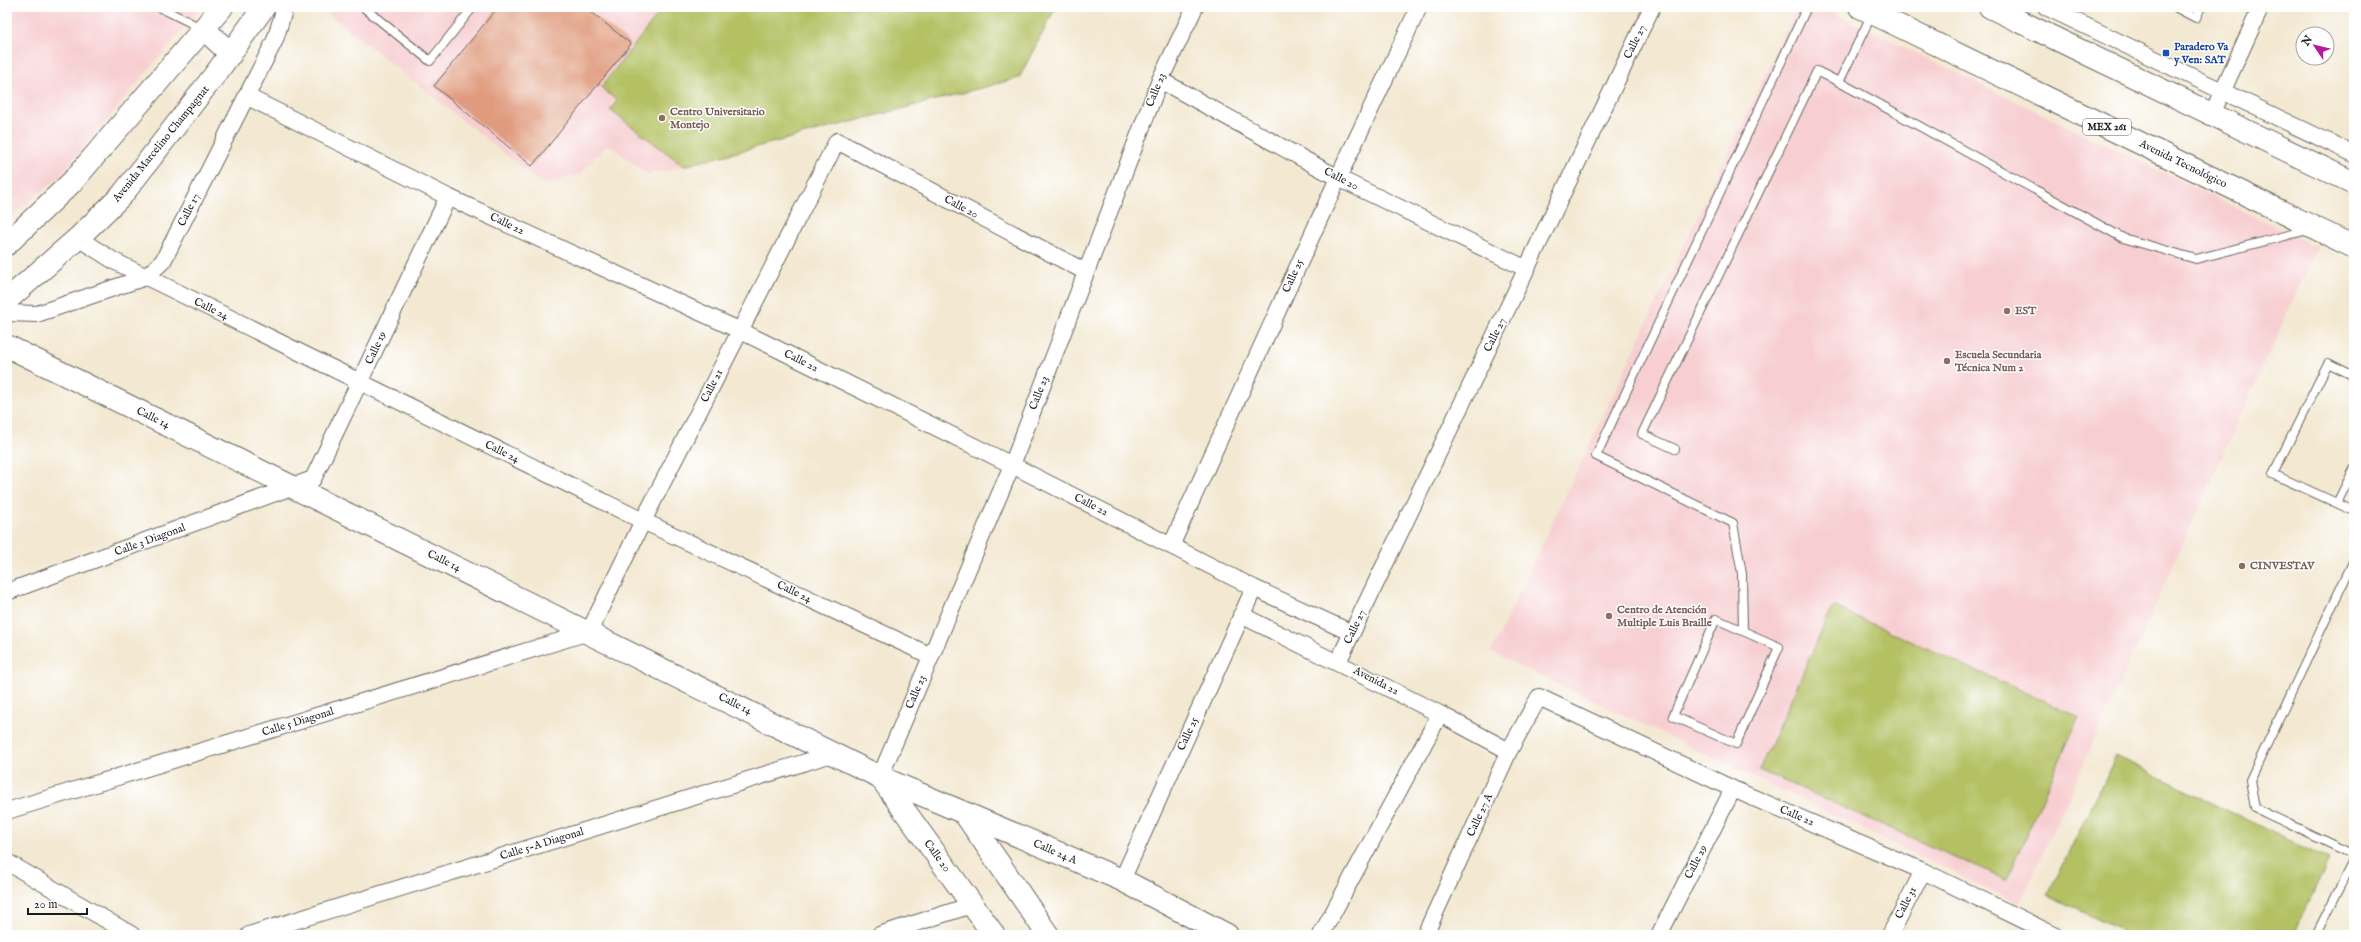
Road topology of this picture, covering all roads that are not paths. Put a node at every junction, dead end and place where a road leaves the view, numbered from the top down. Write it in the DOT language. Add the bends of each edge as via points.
graph roads {
  1 [pos="158,7"];
  2 [pos="222,7"];
  3 [pos="264,7"];
  4 [pos="284,7"];
  5 [pos="363,7"];
  6 [pos="473,7"];
  7 [pos="1194,7"];
  8 [pos="1419,7"];
  9 [pos="1652,7"];
  10 [pos="1807,7"];
  11 [pos="1990,7"];
  12 [pos="2046,7"];
  13 [pos="2175,7"];
  14 [pos="2201,7"];
  15 [pos="2261,7"];
  16 [pos="1866,10"];
  17 [pos="204,29"];
  18 [pos="231,54"];
  19 [pos="1160,80"];
  20 [pos="1840,82"];
  21 [pos="2223,92"];
  22 [pos="246,96"];
  23 [pos="2212,114"];
  24 [pos="837,141"];
  25 [pos="2354,154"];
  26 [pos="1338,178"];
  27 [pos="2354,183"];
  28 [pos="448,197"];
  29 [pos="2315,228"];
  30 [pos="78,238"];
  31 [pos="7,244"];
  32 [pos="2354,248"];
  33 [pos="1527,269"];
  34 [pos="1086,272"];
  35 [pos="146,277"];
  36 [pos="7,300"];
  37 [pos="7,313"];
  38 [pos="741,331"];
  39 [pos="7,346"];
  40 [pos="2354,376"];
  41 [pos="359,382"];
  42 [pos="1675,449"];
  43 [pos="1012,465"];
  44 [pos="2354,469"];
  45 [pos="292,487"];
  46 [pos="2337,504"];
  47 [pos="2354,511"];
  48 [pos="643,521"];
  49 [pos="1171,546"];
  50 [pos="2354,560"];
  51 [pos="1254,588"];
  52 [pos="7,592"];
  53 [pos="1241,615"];
  54 [pos="1743,631"];
  55 [pos="589,632"];
  56 [pos="1352,633"];
  57 [pos="931,656"];
  58 [pos="1338,662"];
  59 [pos="1539,697"];
  60 [pos="1440,714"];
  61 [pos="1509,751"];
  62 [pos="835,753"];
  63 [pos="880,777"];
  64 [pos="1733,789"];
  65 [pos="7,811"];
  66 [pos="965,814"];
  67 [pos="2354,855"];
  68 [pos="2354,859"];
  69 [pos="7,862"];
  70 [pos="1923,871"];
  71 [pos="1122,880"];
  72 [pos="972,905"];
  73 [pos="132,935"];
  74 [pos="249,935"];
  75 [pos="879,935"];
  76 [pos="994,935"];
  77 [pos="1048,935"];
  78 [pos="1227,935"];
  79 [pos="1321,935"];
  80 [pos="1424,935"];
  81 [pos="1658,935"];
  82 [pos="1890,935"];
  83 [pos="2054,935"];
  84 [pos="2316,935"];
  1 -- 17 [label="lane"];
  2 -- 17 [label="street"];
  3 -- 18 [label="street, Avenida Marcelino Champagnat"];
  4 -- 22 [label="street, Calle 17" via="275,40"];
  5 -- 6 [label="lane" via="430,61"];
  7 -- 19 [label="street, Calle 23"];
  8 -- 26 [label="street, Calle 25"];
  9 -- 33 [label="street, Calle 27"];
  10 -- 54 [label="lane" via="1596,456 1733,523 1742,574"];
  11 -- 23 [label="street"];
  12 -- 21 [label="street"];
  13 -- 14 [label="lane" via="2196,18"];
  15 -- 21 [label="street"];
  16 -- 20 [label="lane"];
  16 -- 29 [label="street, Avenida Tecnológico / MEX 261"];
  17 -- 18 [label="street"];
  17 -- 31 [label="street" via="73,181"];
  18 -- 30 [label="street, Avenida Marcelino Champagnat" via="122,195"];
  19 -- 26 [label="street, Calle 20"];
  19 -- 34 [label="street, Calle 23"];
  20 -- 29 [label="lane" via="2123,238 2158,249 2196,259"];
  20 -- 42 [label="lane" via="1817,71 1642,434"];
  21 -- 23 [label="street"];
  21 -- 25 [label="street"];
  22 -- 28 [label="street, Calle 22"];
  22 -- 35 [label="street, Calle 17" via="163,262"];
  23 -- 27 [label="street"];
  24 -- 34 [label="street, Calle 20"];
  24 -- 38 [label="street, Calle 21"];
  26 -- 33 [label="street, Calle 20"];
  26 -- 49 [label="street, Calle 25"];
  28 -- 38 [label="street, Calle 22"];
  28 -- 41 [label="street, Calle 19"];
  29 -- 32 [label="street, Avenida Tecnológico / MEX 261"];
  30 -- 35 [label="street, Calle 24" via="114,261"];
  30 -- 36 [label="street, Avenida Marcelino Champagnat"];
  33 -- 56 [label="street, Calle 27"];
  34 -- 43 [label="street, Calle 23"];
  35 -- 37 [label="street, Calle 17" via="37,314"];
  35 -- 41 [label="street, Calle 24"];
  38 -- 43 [label="street, Calle 22"];
  38 -- 48 [label="street, Calle 21"];
  39 -- 45 [label="street, Calle 14"];
  40 -- 46 [label="lane" via="2328,363 2273,474"];
  41 -- 45 [label="street, Calle 19" via="313,479"];
  41 -- 48 [label="street, Calle 24"];
  43 -- 49 [label="street, Calle 22"];
  43 -- 57 [label="street, Calle 23"];
  44 -- 46 [label="lane"];
  45 -- 52 [label="street, Calle 3 Diagonal"];
  45 -- 55 [label="street, Calle 14"];
  46 -- 47 [label="lane"];
  48 -- 55 [label="street, Calle 21"];
  48 -- 57 [label="street, Calle 24"];
  49 -- 51 [label="street, Calle 22"];
  50 -- 67 [label="lane" via="2250,780 2255,808"];
  51 -- 53 [label="street, Calle 25"];
  51 -- 56 [label="street, Calle 22"];
  53 -- 58 [label="street, Avenida 22"];
  53 -- 71 [label="street, Calle 25"];
  54 -- 54 [label="lane" via="1779,647 1736,744 1673,716 1716,619"];
  55 -- 62 [label="street, Calle 14"];
  55 -- 65 [label="street, Calle 5 Diagonal"];
  56 -- 58 [label="street, Calle 27"];
  57 -- 63 [label="street, Calle 23"];
  58 -- 60 [label="street, Avenida 22"];
  59 -- 61 [label="street, Calle 27 A"];
  59 -- 64 [label="street, Calle 22"];
  60 -- 61 [label="street, Avenida 22"];
  60 -- 79 [label="street"];
  61 -- 80 [label="street, Calle 27 A"];
  62 -- 63 [label="street, Calle 14"];
  62 -- 74 [label="street, Calle 5-A Diagonal"];
  63 -- 66 [label="street, Calle 24 A"];
  63 -- 72 [label="street, Calle 20"];
  64 -- 70 [label="street, Calle 22"];
  64 -- 81 [label="street, Calle 29"];
  66 -- 71 [label="street, Calle 24 A"];
  66 -- 77 [label="street"];
  68 -- 84 [label="lane"];
  69 -- 73 [label="street"];
  70 -- 82 [label="street, Calle 31"];
  70 -- 83 [label="street, Calle 22"];
  71 -- 78 [label="street, Calle 24 A"];
  72 -- 75 [label="street"];
  72 -- 76 [label="street, Calle 20"];
}
